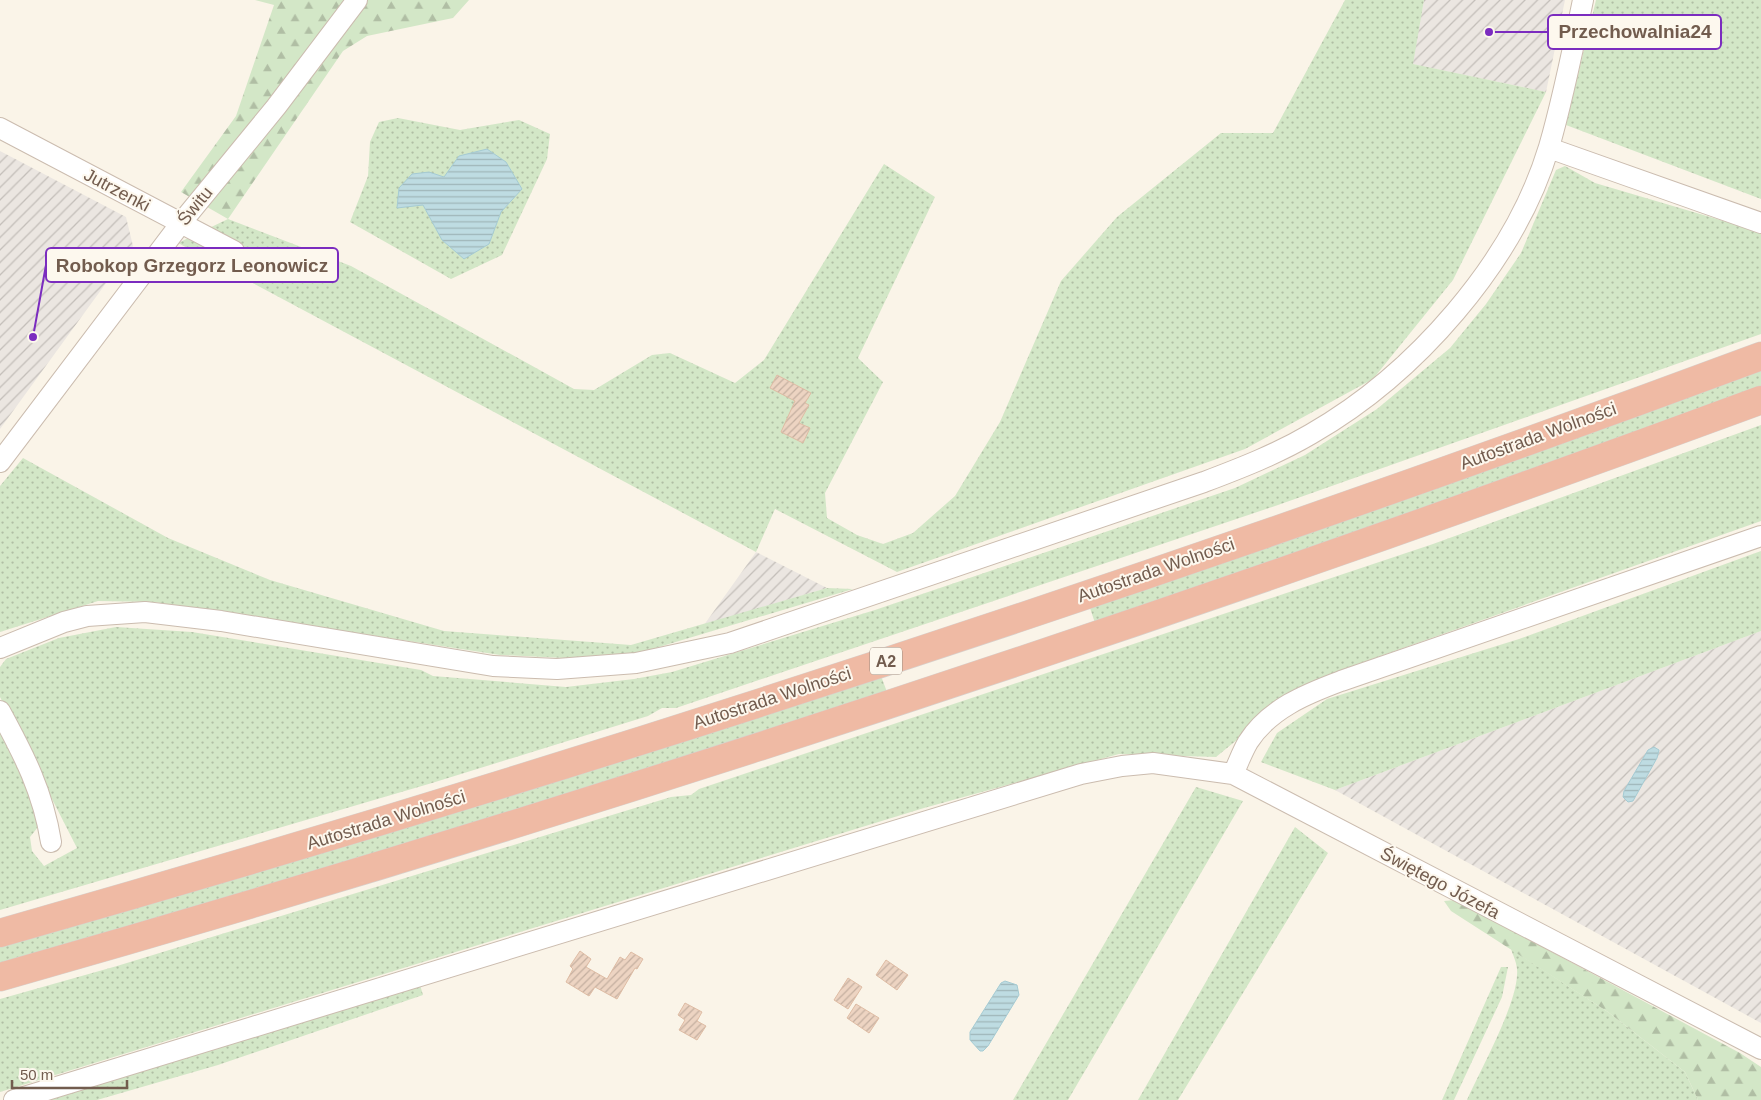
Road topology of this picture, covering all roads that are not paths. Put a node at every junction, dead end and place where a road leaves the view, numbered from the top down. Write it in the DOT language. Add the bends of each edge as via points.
graph roads {
  1 [pos="358,0"];
  2 [pos="1583,0"];
  3 [pos="0,128"];
  4 [pos="1548,148"];
  5 [pos="181,223"];
  6 [pos="1761,223"];
  7 [pos="234,252"];
  8 [pos="1761,356"];
  9 [pos="1761,400"];
  10 [pos="0,462"];
  11 [pos="1761,536"];
  12 [pos="0,648"];
  13 [pos="0,711"];
  14 [pos="1233,774"];
  15 [pos="51,842"];
  16 [pos="0,933"];
  17 [pos="0,978"];
  18 [pos="1761,1049"];
  19 [pos="14,1100"];
  1 -- 5 [label="street, Świtu"];
  2 -- 4 [label="street"];
  3 -- 5 [label="street, Jutrzenki"];
  4 -- 6 [label="street"];
  4 -- 12 [label="street" via="1506,241 1451,317 1392,377 1312,434 1260,460 1204,482 730,643 636,663 534,669 457,661 221,621 145,612 87,616"];
  5 -- 7 [label="street, Jutrzenki"];
  5 -- 10 [label="street, Świtu"];
  8 -- 16 [label="highway, Autostrada Wolności / A2" via="1308,518 685,727 337,835"];
  9 -- 17 [label="highway, A2" via="1357,547 867,713 474,839"];
  11 -- 14 [label="street" via="1296,699 1267,720 1248,742"];
  13 -- 15 [label="street" via="40,792"];
  14 -- 18 [label="street, Świętego Józefa"];
  14 -- 19 [label="street, Świętego Józefa" via="1153,763 1080,774"];
}
